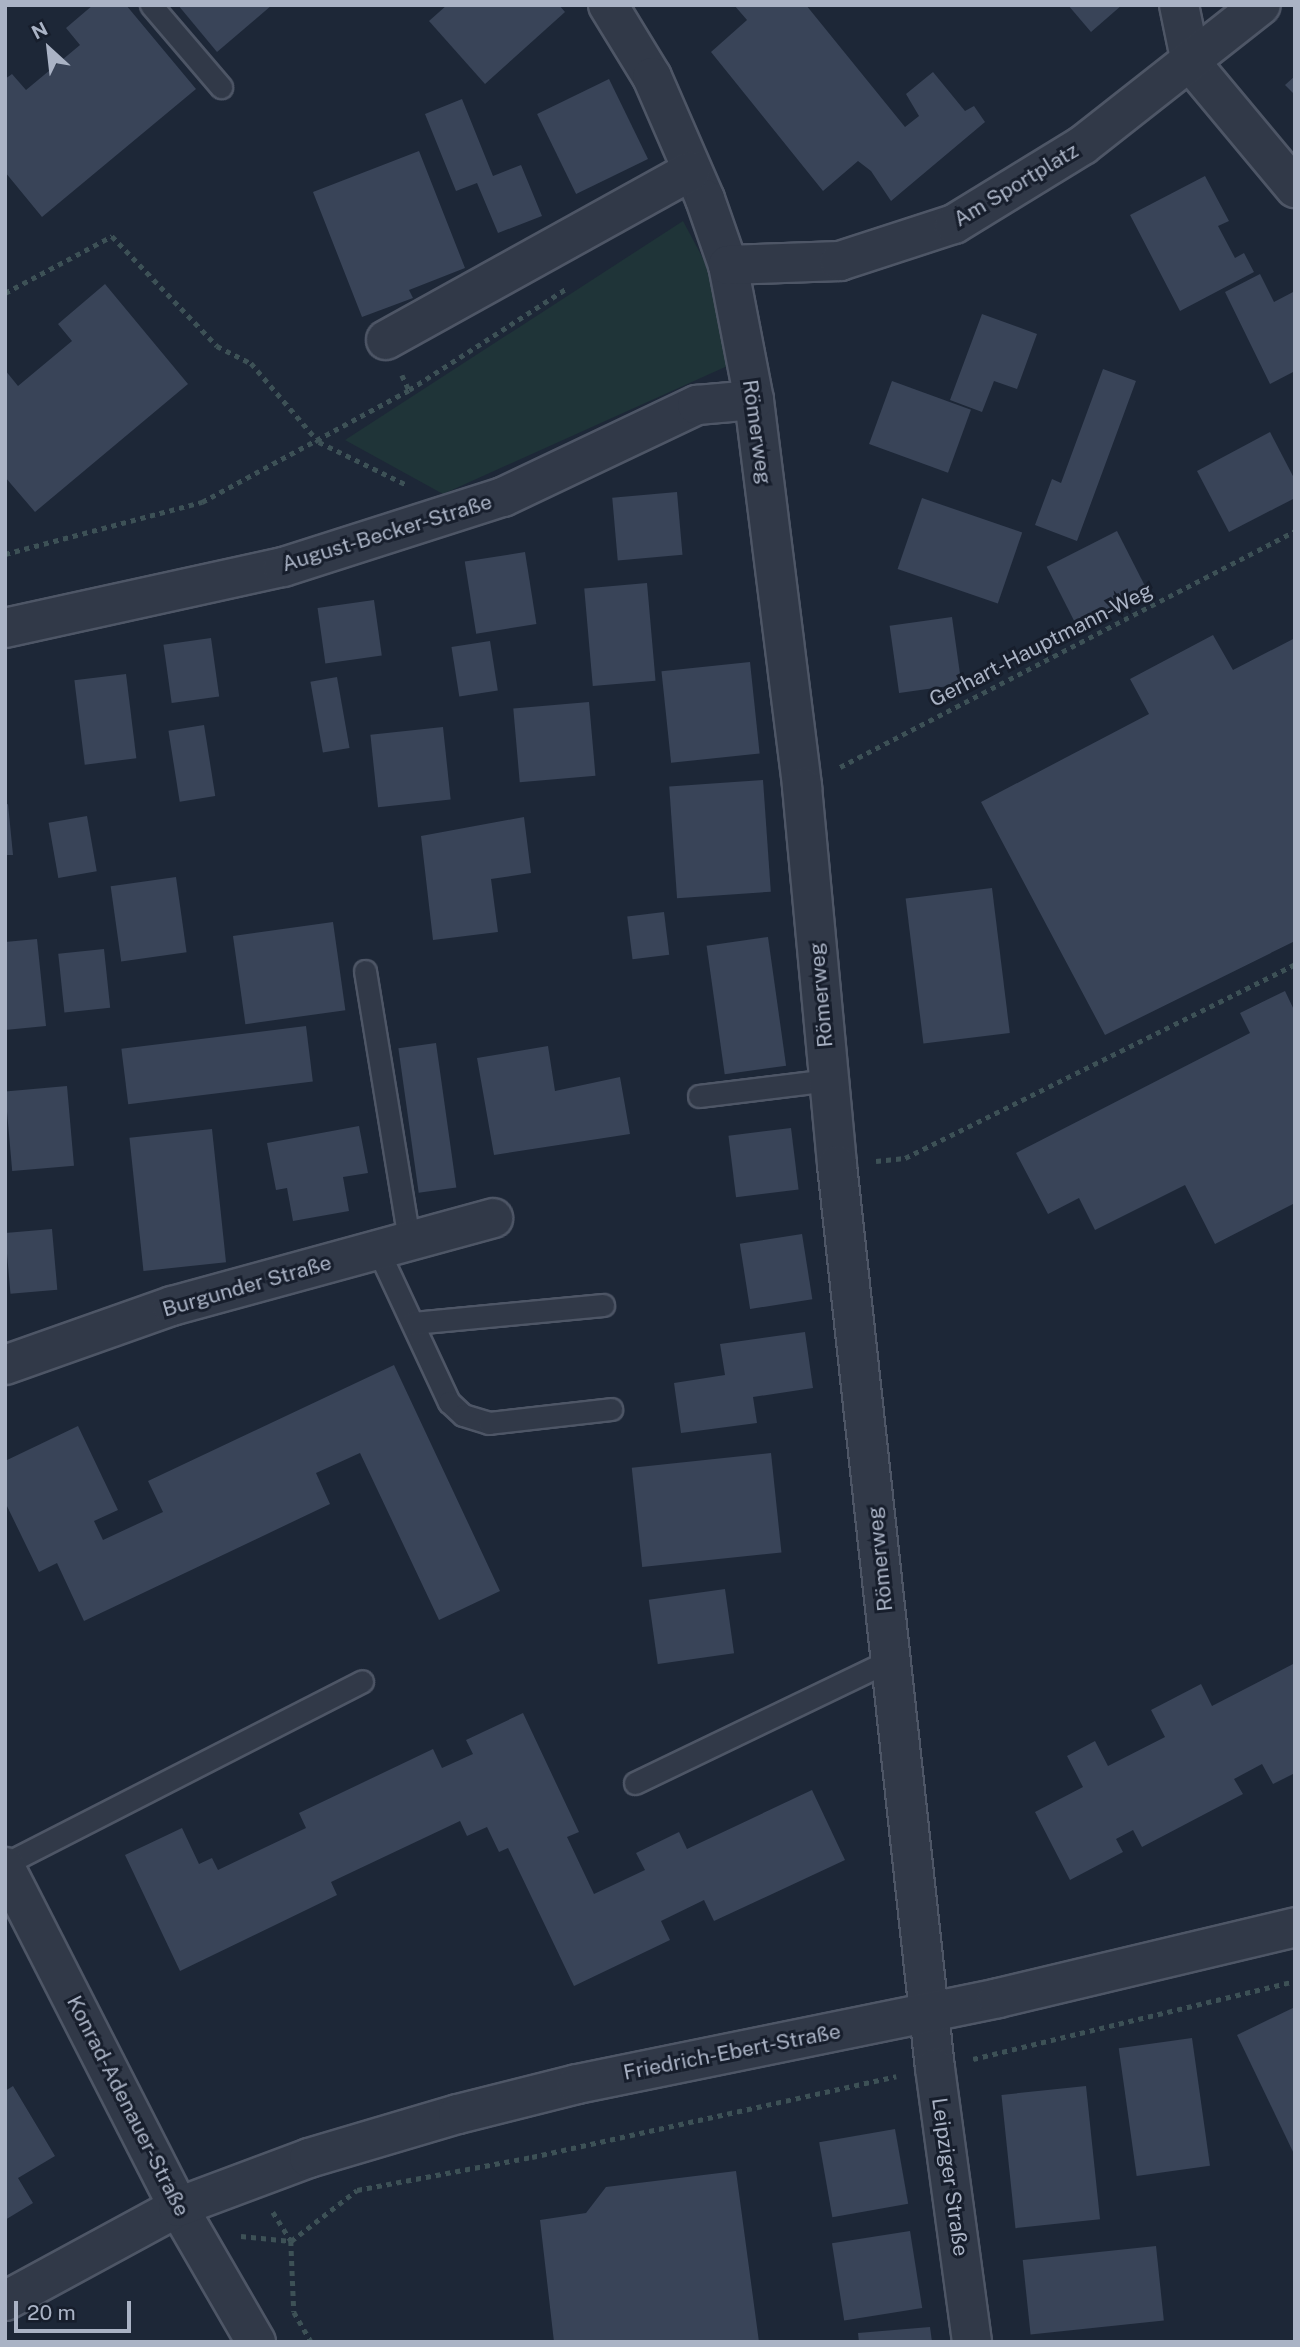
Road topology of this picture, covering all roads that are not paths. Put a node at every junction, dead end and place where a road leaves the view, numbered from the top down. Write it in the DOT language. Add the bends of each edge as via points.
graph roads {
  1 [pos="151,5"];
  2 [pos="608,5"];
  3 [pos="1179,5"];
  4 [pos="1261,5"];
  5 [pos="1191,63"];
  6 [pos="221,87"];
  7 [pos="691,172"];
  8 [pos="1295,188"];
  9 [pos="728,265"];
  10 [pos="386,340"];
  11 [pos="754,400"];
  12 [pos="5,628"];
  13 [pos="365,971"];
  14 [pos="829,1080"];
  15 [pos="699,1096"];
  16 [pos="493,1218"];
  17 [pos="394,1246"];
  18 [pos="603,1305"];
  19 [pos="413,1323"];
  20 [pos="5,1365"];
  21 [pos="611,1409"];
  22 [pos="891,1660"];
  23 [pos="362,1681"];
  24 [pos="635,1783"];
  25 [pos="5,1866"];
  26 [pos="1295,1927"];
  27 [pos="930,2012"];
  28 [pos="186,2219"];
  29 [pos="5,2301"];
  30 [pos="256,2342"];
  31 [pos="972,2342"];
  1 -- 6 [label="lane"];
  2 -- 7 [label="street, Römerweg" via="652,77"];
  3 -- 5 [label="street"];
  4 -- 5 [label="street, Am Sportplatz"];
  5 -- 8 [label="street"];
  5 -- 9 [label="street, Am Sportplatz" via="1083,145 954,224 840,261"];
  7 -- 9 [label="street, Römerweg"];
  7 -- 10 [label="street"];
  9 -- 11 [label="street, Römerweg"];
  11 -- 12 [label="street, August-Becker-Straße" via="697,405 503,497 283,567"];
  11 -- 14 [label="street, Römerweg" via="802,787"];
  13 -- 17 [label="lane"];
  14 -- 15 [label="lane"];
  14 -- 22 [label="street, Römerweg"];
  16 -- 17 [label="street, Burgunder Straße"];
  17 -- 19 [label="lane"];
  17 -- 20 [label="street, Burgunder Straße" via="172,1306"];
  18 -- 19 [label="lane"];
  19 -- 21 [label="lane" via="449,1402 463,1415 489,1423"];
  22 -- 24 [label="lane"];
  22 -- 27 [label="street, Römerweg"];
  23 -- 25 [label="lane"];
  25 -- 28 [label="street, Konrad-Adenauer-Straße"];
  26 -- 27 [label="street, Friedrich-Ebert-Straße"];
  27 -- 28 [label="street, Friedrich-Ebert-Straße" via="577,2084 458,2114 252,2178"];
  27 -- 31 [label="street, Leipziger Straße"];
  28 -- 29 [label="street, Friedrich-Ebert-Straße"];
  28 -- 30 [label="street, Konrad-Adenauer-Straße"];
}
